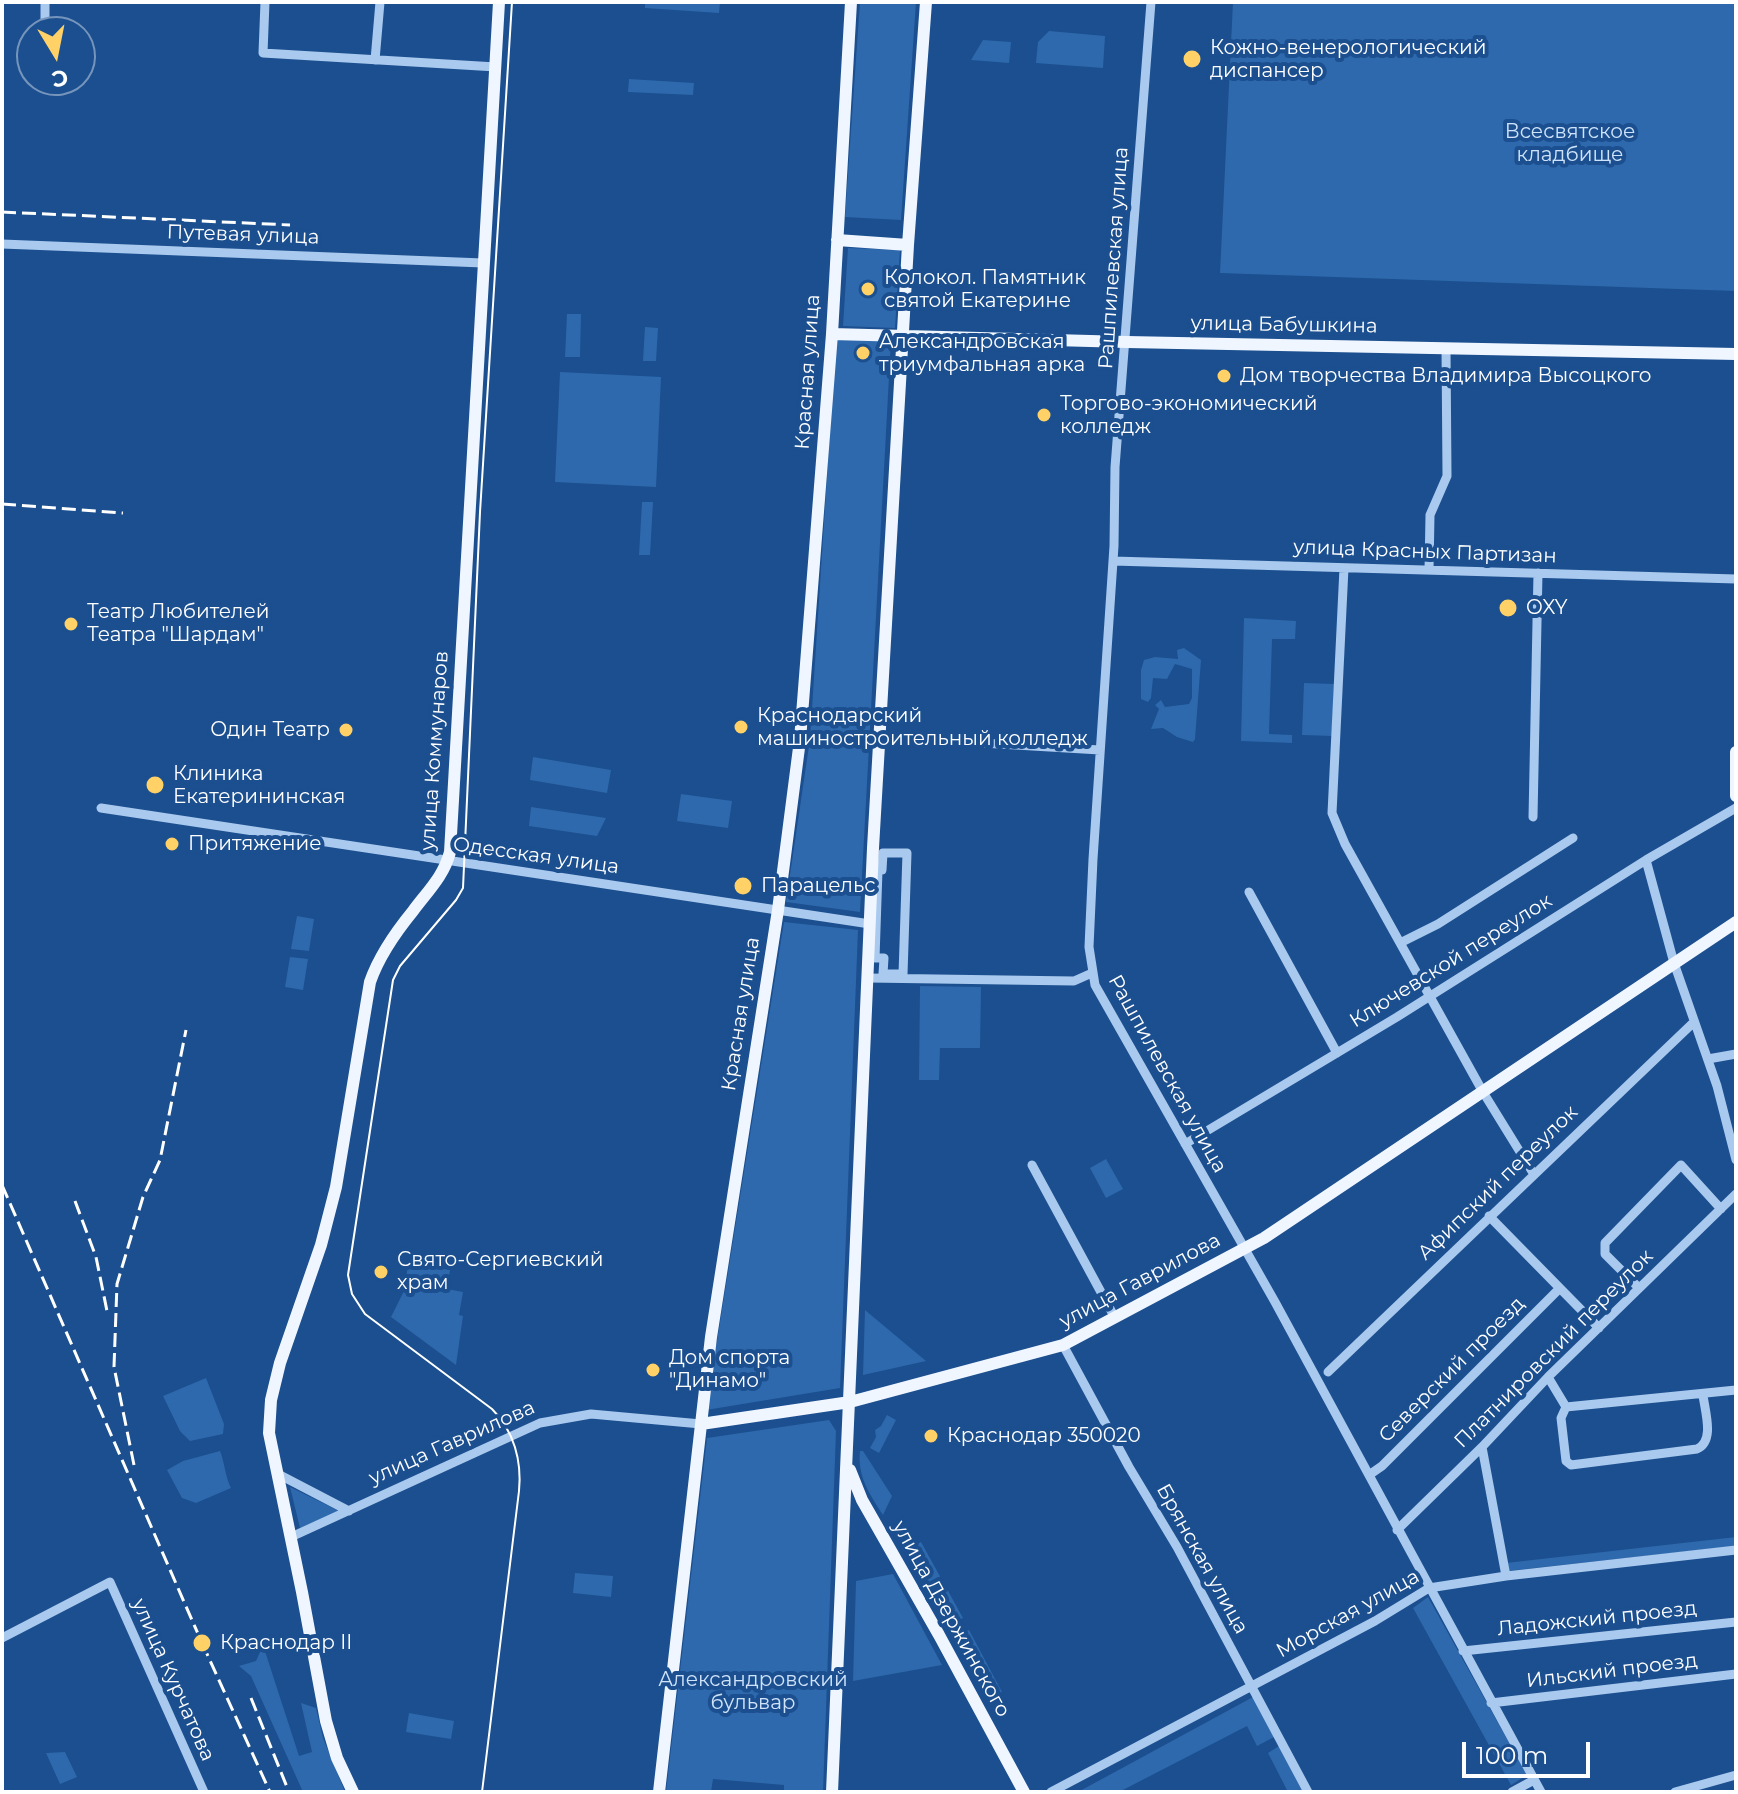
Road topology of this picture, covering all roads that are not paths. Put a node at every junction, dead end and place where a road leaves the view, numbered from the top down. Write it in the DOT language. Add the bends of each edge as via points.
graph roads {
  1 [pos="265,2"];
  2 [pos="380,2"];
  3 [pos="499,2"];
  4 [pos="851,2"];
  5 [pos="926,2"];
  6 [pos="1151,2"];
  7 [pos="375,60"];
  8 [pos="496,67"];
  9 [pos="837,240"];
  10 [pos="2,244"];
  11 [pos="908,245"];
  12 [pos="483,263"];
  13 [pos="832,334"];
  14 [pos="904,335"];
  15 [pos="1127,342"];
  16 [pos="1446,348"];
  17 [pos="1736,354"];
  18 [pos="1113,561"];
  19 [pos="1344,568"];
  20 [pos="1429,570"];
  21 [pos="1538,573"];
  22 [pos="1736,579"];
  23 [pos="881,737"];
  24 [pos="1100,750"];
  25 [pos="1736,752"];
  26 [pos="1736,796"];
  27 [pos="101,808"];
  28 [pos="1736,808"];
  29 [pos="1533,817"];
  30 [pos="1573,838"];
  31 [pos="1646,860"];
  32 [pos="448,861"];
  33 [pos="1249,892"];
  34 [pos="778,910"];
  35 [pos="1736,922"];
  36 [pos="870,924"];
  37 [pos="1400,943"];
  38 [pos="1674,963"];
  39 [pos="905,972"];
  40 [pos="1092,973"];
  41 [pos="868,978"];
  42 [pos="1431,996"];
  43 [pos="1694,1022"];
  44 [pos="1337,1053"];
  45 [pos="1736,1054"];
  46 [pos="1708,1059"];
  47 [pos="1483,1092"];
  48 [pos="1185,1144"];
  49 [pos="1736,1160"];
  50 [pos="1032,1165"];
  51 [pos="1533,1173"];
  52 [pos="1736,1194"];
  53 [pos="1721,1209"];
  54 [pos="1489,1216"];
  55 [pos="1243,1249"];
  56 [pos="1639,1288"];
  57 [pos="1559,1289"];
  58 [pos="1115,1318"];
  59 [pos="1599,1328"];
  60 [pos="1063,1345"];
  61 [pos="1328,1372"];
  62 [pos="1548,1377"];
  63 [pos="1736,1390"];
  64 [pos="1703,1395"];
  65 [pos="850,1402"];
  66 [pos="824,1407"];
  67 [pos="1566,1407"];
  68 [pos="849,1423"];
  69 [pos="701,1424"];
  70 [pos="1482,1447"];
  71 [pos="848,1462"];
  72 [pos="278,1474"];
  73 [pos="1369,1475"];
  74 [pos="349,1511"];
  75 [pos="1397,1530"];
  76 [pos="291,1537"];
  77 [pos="1736,1550"];
  78 [pos="1506,1576"];
  79 [pos="1429,1588"];
  80 [pos="1736,1622"];
  81 [pos="2,1638"];
  82 [pos="1463,1651"];
  83 [pos="1736,1674"];
  84 [pos="1252,1687"];
  85 [pos="1491,1703"];
  86 [pos="1736,1775"];
  87 [pos="1534,1780"];
  88 [pos="204,1792"];
  89 [pos="353,1792"];
  90 [pos="659,1792"];
  91 [pos="832,1792"];
  92 [pos="1024,1792"];
  93 [pos="1051,1792"];
  94 [pos="1308,1792"];
  95 [pos="1512,1792"];
  96 [pos="1541,1792"];
  97 [pos="1675,1792"];
  1 -- 7 [label="street" via="263,53"];
  2 -- 7 [label="street"];
  3 -- 8 [label="main road, улица Коммунаров"];
  4 -- 9 [label="main road, Красная улица"];
  5 -- 11 [label="main road"];
  6 -- 15 [label="street, Рашпилевская улица"];
  7 -- 8 [label="street"];
  8 -- 12 [label="main road, улица Коммунаров"];
  9 -- 11 [label="main road"];
  9 -- 13 [label="main road, Красная улица"];
  10 -- 12 [label="street, Путевая улица"];
  11 -- 14 [label="main road"];
  12 -- 32 [label="main road, улица Коммунаров"];
  13 -- 14 [label="main road, улица Бабушкина"];
  13 -- 34 [label="main road, Красная улица" via="800,740"];
  14 -- 15 [label="main road, улица Бабушкина"];
  14 -- 23 [label="main road"];
  15 -- 16 [label="main road, улица Бабушкина"];
  15 -- 18 [label="street, Рашпилевская улица" via="1115,467"];
  16 -- 17 [label="main road, улица Бабушкина"];
  16 -- 20 [label="street" via="1447,476 1430,515"];
  18 -- 19 [label="street, улица Красных Партизан"];
  18 -- 24 [label="street, Рашпилевская улица"];
  19 -- 20 [label="street, улица Красных Партизан"];
  19 -- 37 [label="street" via="1332,813"];
  20 -- 21 [label="street, улица Красных Партизан"];
  21 -- 22 [label="street, улица Красных Партизан"];
  21 -- 29 [label="street"];
  23 -- 24 [label="street"];
  23 -- 36 [label="main road"];
  24 -- 40 [label="street, Рашпилевская улица"];
  25 -- 26 [label="main road"];
  27 -- 32 [label="street, Одесская улица"];
  28 -- 31 [label="street, Ключевской переулок"];
  30 -- 37 [label="street"];
  31 -- 38 [label="street"];
  31 -- 42 [label="street, Ключевской переулок"];
  32 -- 34 [label="street, Одесская улица"];
  32 -- 72 [label="main road, улица Коммунаров" via="382,954 370,982 330,1210 271,1400 269,1433"];
  33 -- 44 [label="street"];
  34 -- 36 [label="street, Одесская улица"];
  34 -- 69 [label="main road, Красная улица"];
  35 -- 38 [label="main road, улица Гаврилова"];
  36 -- 41 [label="main road"];
  37 -- 42 [label="street"];
  38 -- 43 [label="street"];
  38 -- 47 [label="main road, улица Гаврилова"];
  39 -- 39 [label="street" via="907,853 883,853 875,958 884,958 883,974"];
  40 -- 41 [label="street" via="1074,981"];
  40 -- 48 [label="street, Рашпилевская улица"];
  41 -- 65 [label="main road"];
  42 -- 44 [label="street, Ключевской переулок"];
  42 -- 47 [label="street"];
  43 -- 46 [label="street"];
  43 -- 51 [label="street, Афипский переулок"];
  44 -- 48 [label="street, Ключевской переулок"];
  45 -- 46 [label="street"];
  46 -- 49 [label="street"];
  47 -- 51 [label="street"];
  47 -- 55 [label="main road, улица Гаврилова"];
  48 -- 55 [label="street, Рашпилевская улица"];
  50 -- 58 [label="street"];
  51 -- 54 [label="street, Афипский переулок"];
  52 -- 53 [label="street, Платнировский переулок"];
  53 -- 56 [label="street, Платнировский переулок"];
  53 -- 56 [label="street" via="1681,1165 1605,1243 1605,1254"];
  54 -- 57 [label="street"];
  54 -- 61 [label="street, Афипский переулок"];
  55 -- 58 [label="main road, улица Гаврилова"];
  55 -- 73 [label="street, Рашпилевская улица"];
  56 -- 59 [label="street, Платнировский переулок"];
  57 -- 59 [label="street"];
  57 -- 73 [label="street, Северский проезд"];
  58 -- 60 [label="main road, улица Гаврилова"];
  59 -- 62 [label="street, Платнировский переулок"];
  60 -- 65 [label="main road, улица Гаврилова"];
  60 -- 84 [label="street, Брянская улица"];
  62 -- 67 [label="street"];
  62 -- 70 [label="street, Платнировский переулок"];
  63 -- 64 [label="street"];
  64 -- 67 [label="street"];
  64 -- 67 [label="street" via="1708,1440 1704,1446 1571,1465 1566,1461 1561,1418"];
  65 -- 66 [label="main road, улица Гаврилова"];
  65 -- 68 [label="main road"];
  66 -- 68 [label="main road" via="845,1415"];
  66 -- 69 [label="main road, улица Гаврилова"];
  68 -- 71 [label="main road"];
  69 -- 74 [label="street, улица Гаврилова" via="591,1414 560,1418 533,1425"];
  69 -- 90 [label="main road, Красная улица"];
  70 -- 75 [label="street, Платнировский переулок"];
  70 -- 78 [label="street"];
  71 -- 91 [label="main road"];
  71 -- 92 [label="main road, улица Дзержинского" via="862,1500"];
  72 -- 74 [label="street"];
  72 -- 76 [label="main road, улица Коммунаров"];
  73 -- 75 [label="street, Рашпилевская улица"];
  74 -- 76 [label="street, улица Гаврилова"];
  75 -- 79 [label="street, Рашпилевская улица"];
  76 -- 89 [label="main road, улица Коммунаров" via="326,1721"];
  77 -- 78 [label="street, Морская улица"];
  78 -- 79 [label="street, Морская улица"];
  79 -- 82 [label="street, Рашпилевская улица"];
  79 -- 84 [label="street, Морская улица"];
  80 -- 82 [label="street, Ладожский проезд"];
  81 -- 88 [label="street, улица Курчатова" via="110,1582"];
  82 -- 85 [label="street, Рашпилевская улица"];
  83 -- 85 [label="street, Ильский проезд"];
  84 -- 93 [label="street, Морская улица"];
  84 -- 94 [label="street, Брянская улица"];
  85 -- 87 [label="street, Рашпилевская улица"];
  86 -- 97 [label="street"];
  87 -- 95 [label="street"];
  87 -- 96 [label="street, Рашпилевская улица"];
}
